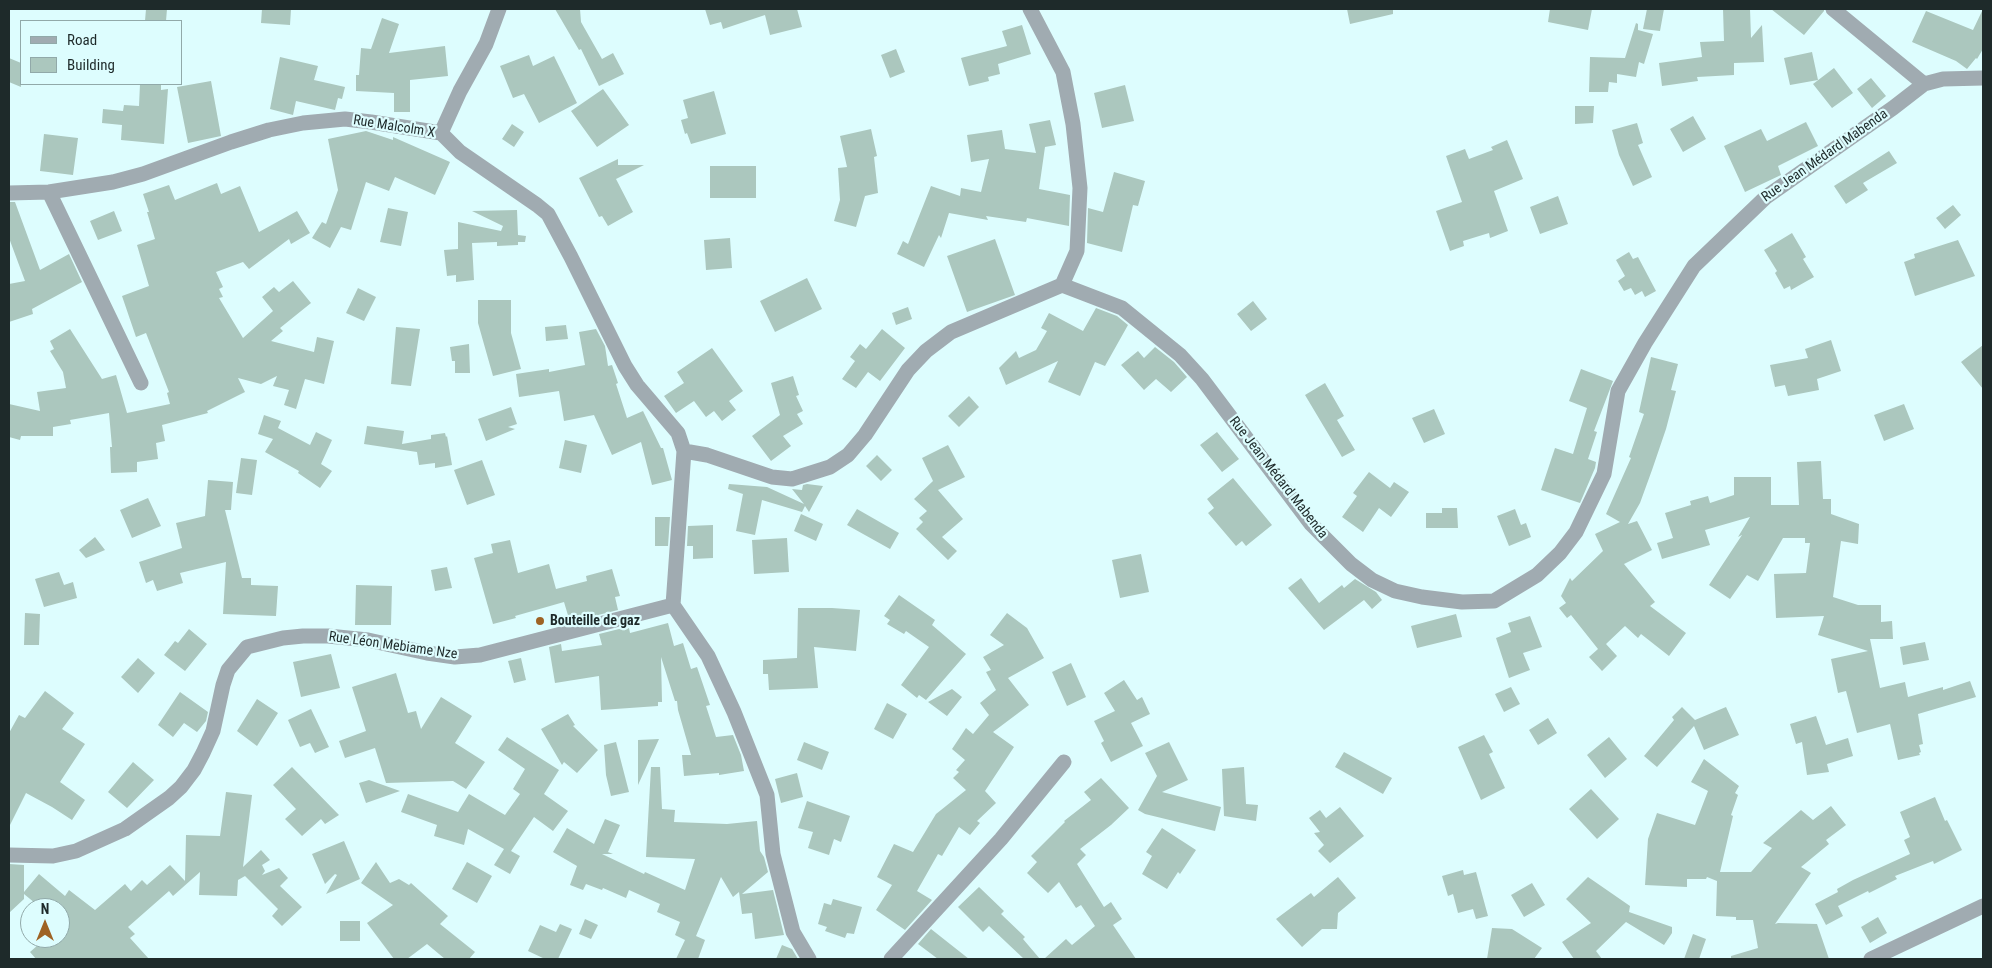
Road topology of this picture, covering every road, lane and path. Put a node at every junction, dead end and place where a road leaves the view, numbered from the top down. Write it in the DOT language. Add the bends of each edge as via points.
graph roads {
  1 [pos="499,9"];
  2 [pos="1030,9"];
  3 [pos="1833,9"];
  4 [pos="1983,78"];
  5 [pos="1924,84"];
  6 [pos="441,133"];
  7 [pos="49,192"];
  8 [pos="9,193"];
  9 [pos="1062,285"];
  10 [pos="141,383"];
  11 [pos="684,451"];
  12 [pos="673,605"];
  13 [pos="1064,762"];
  14 [pos="9,855"];
  15 [pos="1983,906"];
  16 [pos="809,959"];
  17 [pos="891,959"];
  18 [pos="1871,959"];
  1 -- 6 [label="street" via="486,44"];
  2 -- 9 [label="street" via="1063,72 1073,124 1080,188 1077,251"];
  3 -- 5 [label="street"];
  4 -- 5 [label="street, Rue Jean Médard Mabenda" via="1943,79"];
  5 -- 9 [label="street, Rue Jean Médard Mabenda" via="1766,197 1694,266 1618,390 1604,474 1576,532 1537,575 1494,600 1462,602 1422,597 1395,591 1372,580 1311,524 1202,379 1180,355 1122,308"];
  6 -- 7 [label="street, Rue Malcolm X" via="354,120 303,123 269,130 143,174"];
  6 -- 11 [label="street, Rue Malcolm X" via="460,152 548,214 625,366 678,433"];
  7 -- 8 [label="street, Rue Malcolm X"];
  7 -- 10 [label="street"];
  9 -- 11 [label="street" via="951,332 926,351 908,370 848,455 830,467 792,479 772,477 707,455"];
  11 -- 12 [label="street"];
  12 -- 14 [label="street, Rue Léon Mebiame Nze" via="480,655 427,653 368,640 328,636 283,638 247,647 228,670 213,732 203,753 185,781 169,798 125,829 76,851 53,856"];
  12 -- 16 [label="street" via="708,656 767,795 773,854 793,932"];
  13 -- 17 [label="street" via="1001,839"];
  15 -- 18 [label="street"];
}
